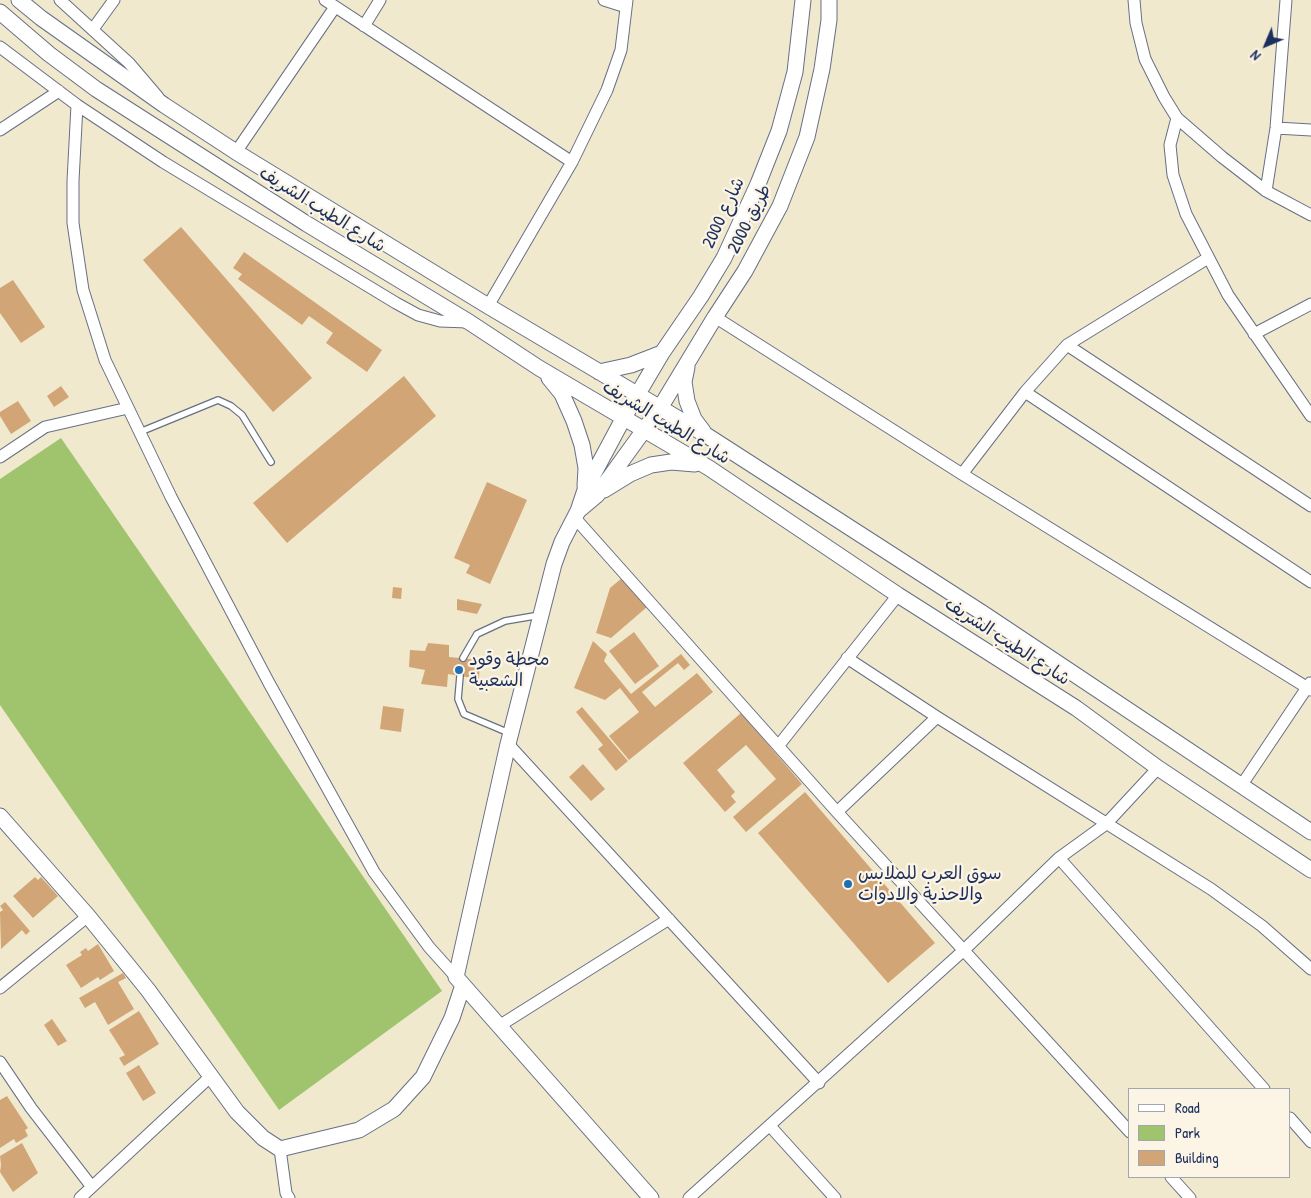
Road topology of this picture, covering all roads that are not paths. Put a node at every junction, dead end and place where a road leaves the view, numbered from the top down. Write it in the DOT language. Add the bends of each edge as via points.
graph roads {
  1 [pos="19,0"];
  2 [pos="60,0"];
  3 [pos="114,0"];
  4 [pos="325,0"];
  5 [pos="380,0"];
  6 [pos="604,0"];
  7 [pos="803,0"];
  8 [pos="830,0"];
  9 [pos="1134,0"];
  10 [pos="1286,0"];
  11 [pos="626,4"];
  12 [pos="335,7"];
  13 [pos="0,12"];
  14 [pos="364,26"];
  15 [pos="92,29"];
  16 [pos="0,47"];
  17 [pos="58,91"];
  18 [pos="77,105"];
  19 [pos="164,105"];
  20 [pos="1177,118"];
  21 [pos="1276,128"];
  22 [pos="0,130"];
  23 [pos="1311,130"];
  24 [pos="236,152"];
  25 [pos="572,162"];
  26 [pos="1266,191"];
  27 [pos="1311,216"];
  28 [pos="1208,258"];
  29 [pos="1311,304"];
  30 [pos="488,306"];
  31 [pos="715,317"];
  32 [pos="468,322"];
  33 [pos="1254,334"];
  34 [pos="1067,345"];
  35 [pos="697,347"];
  36 [pos="662,353"];
  37 [pos="539,368"];
  38 [pos="599,372"];
  39 [pos="1025,392"];
  40 [pos="638,395"];
  41 [pos="128,408"];
  42 [pos="660,408"];
  43 [pos="1311,416"];
  44 [pos="623,419"];
  45 [pos="644,431"];
  46 [pos="140,432"];
  47 [pos="706,435"];
  48 [pos="0,457"];
  49 [pos="272,462"];
  50 [pos="709,468"];
  51 [pos="962,474"];
  52 [pos="591,493"];
  53 [pos="1311,506"];
  54 [pos="576,514"];
  55 [pos="1311,582"];
  56 [pos="898,594"];
  57 [pos="542,614"];
  58 [pos="463,658"];
  59 [pos="847,658"];
  60 [pos="460,676"];
  61 [pos="1310,686"];
  62 [pos="937,717"];
  63 [pos="510,739"];
  64 [pos="779,746"];
  65 [pos="1158,768"];
  66 [pos="1240,786"];
  67 [pos="837,812"];
  68 [pos="0,816"];
  69 [pos="1106,824"];
  70 [pos="1311,832"];
  71 [pos="1059,858"];
  72 [pos="1311,870"];
  73 [pos="88,916"];
  74 [pos="668,919"];
  75 [pos="964,950"];
  76 [pos="1311,969"];
  77 [pos="460,981"];
  78 [pos="0,988"];
  79 [pos="499,1026"];
  80 [pos="0,1062"];
  81 [pos="211,1076"];
  82 [pos="818,1083"];
  83 [pos="1263,1088"];
  84 [pos="1291,1119"];
  85 [pos="770,1126"];
  86 [pos="1128,1130"];
  87 [pos="1311,1142"];
  88 [pos="280,1149"];
  89 [pos="1172,1178"];
  90 [pos="92,1187"];
  91 [pos="80,1198"];
  92 [pos="289,1198"];
  93 [pos="651,1198"];
  94 [pos="690,1198"];
  95 [pos="835,1198"];
  96 [pos="1190,1198"];
  1 -- 19 [label="main road, شارع الطيب الشريف"];
  2 -- 15 [label="street"];
  3 -- 15 [label="street"];
  4 -- 12 [label="street"];
  5 -- 14 [label="street"];
  6 -- 11 [label="street"];
  7 -- 36 [label="main road, شارع 2000" via="795,72 762,175 724,258"];
  8 -- 31 [label="main road, طريق 2000" via="822,69 807,137 780,206 745,271"];
  9 -- 20 [label="street" via="1136,23 1146,59"];
  10 -- 21 [label="street"];
  11 -- 25 [label="street" via="621,50 607,90"];
  12 -- 14 [label="street"];
  12 -- 24 [label="street"];
  13 -- 32 [label="main road, شارع الطيب الشريف" via="96,89"];
  14 -- 25 [label="street"];
  15 -- 19 [label="street" via="135,69"];
  16 -- 17 [label="street"];
  17 -- 18 [label="street"];
  17 -- 22 [label="street"];
  18 -- 32 [label="street" via="163,162 396,303 440,322"];
  18 -- 41 [label="street" via="73,222 83,290 105,360"];
  19 -- 24 [label="main road, شارع الطيب الشريف"];
  20 -- 26 [label="street"];
  20 -- 28 [label="street" via="1170,145 1173,175 1186,214"];
  21 -- 23 [label="street"];
  21 -- 26 [label="street"];
  24 -- 30 [label="main road, شارع الطيب الشريف"];
  25 -- 30 [label="street"];
  26 -- 27 [label="street"];
  28 -- 33 [label="street"];
  28 -- 34 [label="street"];
  29 -- 33 [label="street"];
  30 -- 38 [label="main road, شارع الطيب الشريف"];
  31 -- 35 [label="main road, طريق 2000"];
  31 -- 51 [label="street"];
  32 -- 37 [label="main road, شارع الطيب الشريف"];
  33 -- 43 [label="street"];
  34 -- 39 [label="street"];
  34 -- 53 [label="street"];
  35 -- 42 [label="main road, طريق 2000"];
  35 -- 47 [label="main road" via="688,364 684,382 694,419"];
  36 -- 38 [label="main road" via="631,365"];
  36 -- 40 [label="main road, شارع 2000"];
  37 -- 44 [label="main road, شارع الطيب الشريف"];
  37 -- 52 [label="main road" via="562,394 574,420"];
  38 -- 40 [label="main road, شارع الطيب الشريف"];
  39 -- 51 [label="street"];
  39 -- 55 [label="street"];
  40 -- 42 [label="main road, شارع الطيب الشريف"];
  40 -- 44 [label="main road, شارع 2000"];
  41 -- 46 [label="street"];
  41 -- 48 [label="street" via="45,428"];
  42 -- 45 [label="main road, طريق 2000"];
  42 -- 47 [label="main road, شارع الطيب الشريف"];
  44 -- 45 [label="main road, شارع الطيب الشريف"];
  44 -- 52 [label="main road, شارع 2000"];
  45 -- 50 [label="main road, شارع الطيب الشريف"];
  45 -- 52 [label="main road, طريق 2000"];
  46 -- 49 [label="lane" via="218,400 242,415"];
  46 -- 77 [label="street" via="269,683 374,872 429,947"];
  47 -- 66 [label="main road, شارع الطيب الشريف" via="984,614"];
  50 -- 52 [label="main road" via="683,462 651,465"];
  50 -- 56 [label="main road, شارع الطيب الشريف"];
  51 -- 61 [label="street"];
  52 -- 54 [label="main road"];
  54 -- 57 [label="main road" via="554,564"];
  54 -- 64 [label="street"];
  56 -- 59 [label="street"];
  56 -- 65 [label="main road, شارع الطيب الشريف" via="1076,708"];
  57 -- 58 [label="lane" via="505,621 477,634"];
  57 -- 63 [label="main road"];
  59 -- 62 [label="street"];
  59 -- 64 [label="street"];
  60 -- 63 [label="lane" via="458,698 464,714"];
  61 -- 66 [label="street"];
  62 -- 67 [label="street"];
  62 -- 69 [label="street"];
  63 -- 74 [label="street"];
  63 -- 77 [label="main road"];
  64 -- 67 [label="street"];
  65 -- 69 [label="street"];
  65 -- 72 [label="main road, شارع الطيب الشريف"];
  66 -- 70 [label="main road, شارع الطيب الشريف"];
  67 -- 75 [label="street"];
  68 -- 73 [label="main road"];
  69 -- 71 [label="street"];
  69 -- 76 [label="street" via="1211,889 1262,926"];
  71 -- 75 [label="street"];
  71 -- 83 [label="street"];
  73 -- 78 [label="street"];
  73 -- 81 [label="main road"];
  74 -- 79 [label="street"];
  74 -- 82 [label="street"];
  75 -- 82 [label="street"];
  75 -- 86 [label="street"];
  77 -- 79 [label="main road"];
  77 -- 88 [label="main road" via="452,1018 423,1077 394,1109 359,1130"];
  79 -- 93 [label="main road"];
  80 -- 90 [label="street"];
  81 -- 88 [label="main road" via="238,1112 263,1138"];
  81 -- 90 [label="street"];
  82 -- 85 [label="street"];
  84 -- 87 [label="street"];
  85 -- 94 [label="street"];
  85 -- 95 [label="street"];
  88 -- 92 [label="street"];
  89 -- 96 [label="street"];
  90 -- 91 [label="street"];
}
